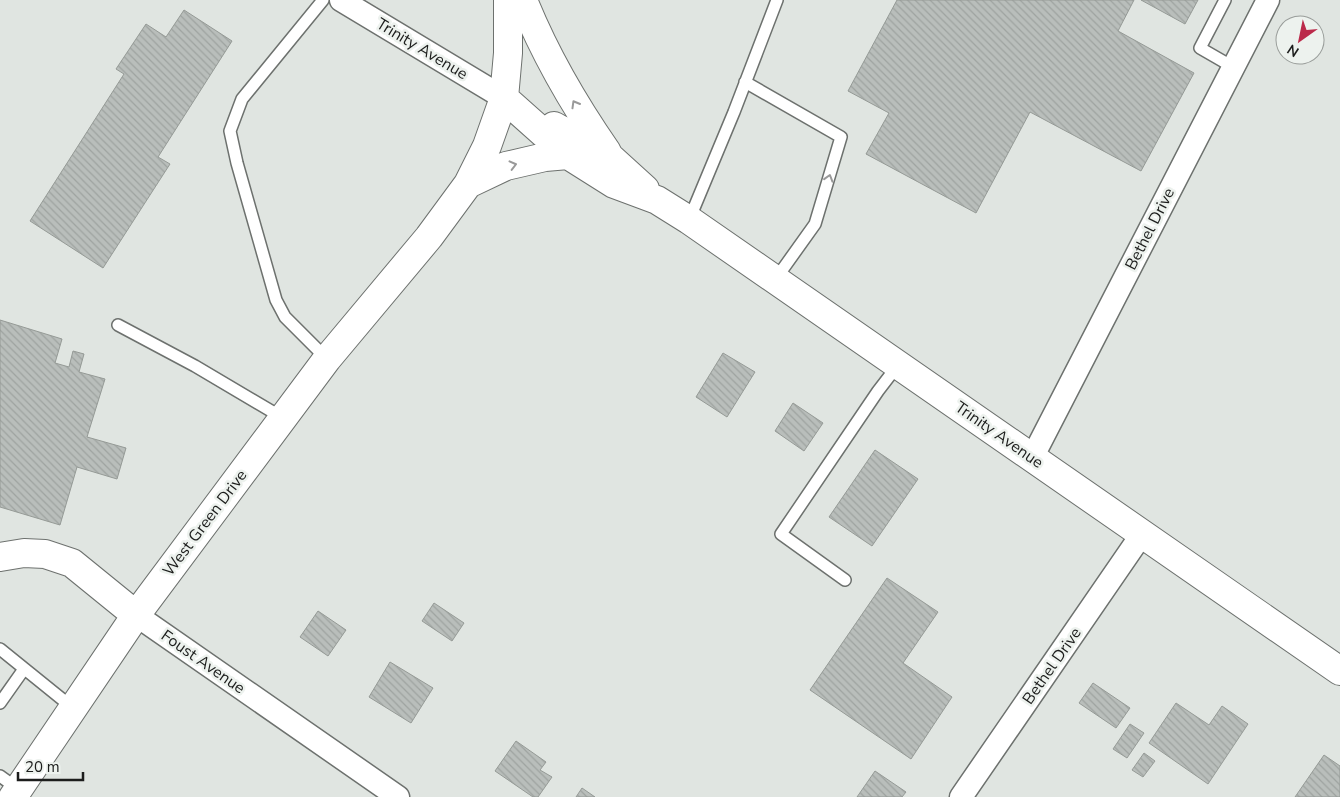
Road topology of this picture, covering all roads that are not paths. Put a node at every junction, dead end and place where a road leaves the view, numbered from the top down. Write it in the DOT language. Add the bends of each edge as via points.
graph roads {
  1 [pos="324,0"];
  2 [pos="341,0"];
  3 [pos="508,0"];
  4 [pos="523,0"];
  5 [pos="777,0"];
  6 [pos="1225,0"];
  7 [pos="1268,0"];
  8 [pos="1233,67"];
  9 [pos="745,82"];
  10 [pos="504,98"];
  11 [pos="568,155"];
  12 [pos="612,159"];
  13 [pos="468,184"];
  14 [pos="657,200"];
  15 [pos="689,220"];
  16 [pos="410,259"];
  17 [pos="775,280"];
  18 [pos="118,325"];
  19 [pos="327,358"];
  20 [pos="898,365"];
  21 [pos="283,418"];
  22 [pos="1032,458"];
  23 [pos="1142,534"];
  24 [pos="0,557"];
  25 [pos="845,580"];
  26 [pos="136,616"];
  27 [pos="0,650"];
  28 [pos="24,669"];
  29 [pos="1340,671"];
  30 [pos="0,704"];
  31 [pos="73,708"];
  32 [pos="10,787"];
  33 [pos="398,797"];
  34 [pos="961,797"];
  1 -- 19 [label="lane" via="242,99 230,131 276,300 285,317"];
  2 -- 10 [label="street, Trinity Avenue"];
  3 -- 10 [label="main road, West Green Drive"];
  12 -- 4 [label="main road, one-way" via="578,110 538,38"];
  5 -- 9 [label="lane"];
  6 -- 8 [label="lane" via="1200,48"];
  7 -- 8 [label="street, Bethel Drive"];
  8 -- 22 [label="street, Bethel Drive"];
  9 -- 15 [label="lane"];
  17 -- 9 [label="lane, one-way" via="815,224 841,137"];
  10 -- 11 [label="main road, Trinity Avenue"];
  10 -- 12 [label="main road, Trinity Avenue"];
  10 -- 13 [label="main road, West Green Drive" via="487,146"];
  10 -- 16 [label="main road, West Green Drive" via="470,140 439,201 420,229"];
  13 -- 11 [label="main road, one-way" via="506,166"];
  11 -- 14 [label="main road, Trinity Avenue" via="614,184"];
  12 -- 14 [label="main road, Trinity Avenue"];
  13 -- 16 [label="main road, West Green Drive"];
  14 -- 15 [label="main road, Trinity Avenue"];
  15 -- 17 [label="main road, Trinity Avenue"];
  16 -- 19 [label="main road, West Green Drive"];
  17 -- 20 [label="main road, Trinity Avenue"];
  18 -- 21 [label="lane"];
  19 -- 21 [label="main road, West Green Drive"];
  20 -- 22 [label="main road, Trinity Avenue"];
  20 -- 25 [label="lane" via="781,534"];
  21 -- 26 [label="main road, West Green Drive"];
  22 -- 23 [label="main road, Trinity Avenue"];
  23 -- 29 [label="main road, Trinity Avenue"];
  23 -- 34 [label="street, Bethel Drive"];
  24 -- 26 [label="main road, Foust Avenue" via="45,554 72,563"];
  26 -- 31 [label="main road, West Green Drive"];
  26 -- 33 [label="street, Foust Avenue"];
  27 -- 28 [label="lane"];
  28 -- 30 [label="lane"];
  28 -- 31 [label="lane"];
  31 -- 32 [label="main road, West Green Drive"];
}
